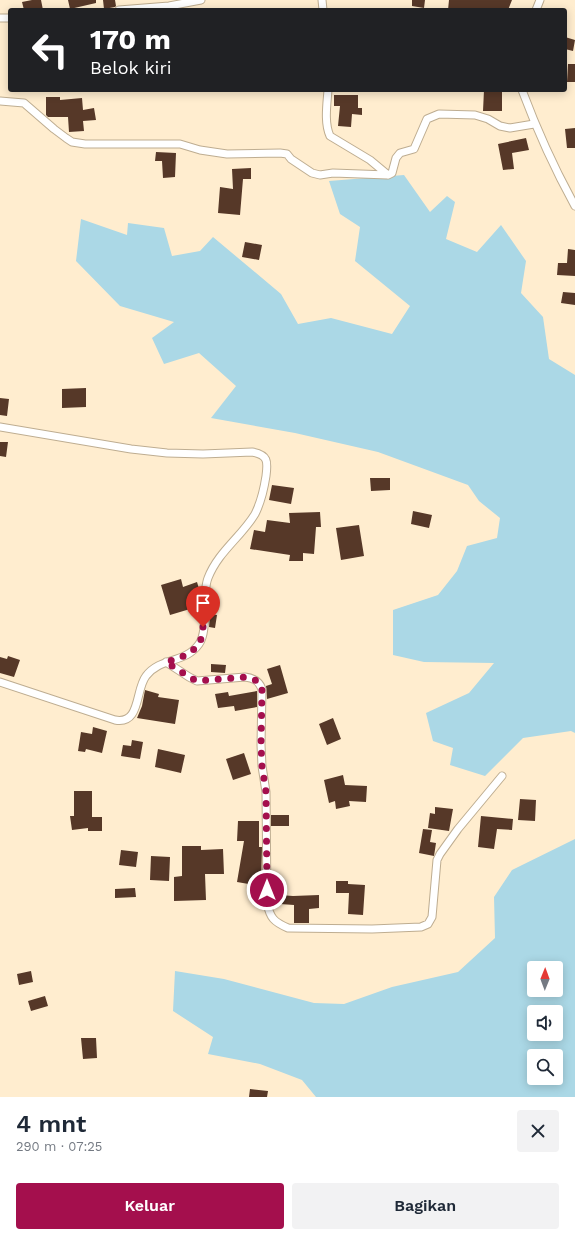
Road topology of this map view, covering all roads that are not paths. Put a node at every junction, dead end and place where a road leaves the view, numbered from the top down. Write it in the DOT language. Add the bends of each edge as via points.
graph roads {
  1 [pos="201,0"];
  2 [pos="144,8"];
  3 [pos="328,92"];
  4 [pos="523,92"];
  5 [pos="0,101"];
  6 [pos="534,124"];
  7 [pos="388,175"];
  8 [pos="575,206"];
  9 [pos="0,427"];
  10 [pos="166,662"];
  11 [pos="0,682"];
  12 [pos="502,776"];
  1 -- 2 [label="street"];
  3 -- 7 [label="street" via="327,117 330,136 370,160"];
  4 -- 6 [label="street"];
  5 -- 7 [label="street" via="24,103 54,130 72,142 180,144 227,154 280,153 288,154 312,173 320,175"];
  6 -- 7 [label="street" via="510,128 474,115 432,116 424,124 414,149 400,153 392,173"];
  6 -- 8 [label="street"];
  9 -- 10 [label="street" via="131,449 196,454 246,451 265,457 267,471 261,502 207,579 203,634 200,643 185,656"];
  10 -- 11 [label="street" via="145,676 134,712 121,721"];
  10 -- 12 [label="street" via="197,681 245,677 259,682 262,689 261,745 266,792 267,903 273,919 288,928 372,929 421,927 428,924 432,917 437,860 458,829"];
}
